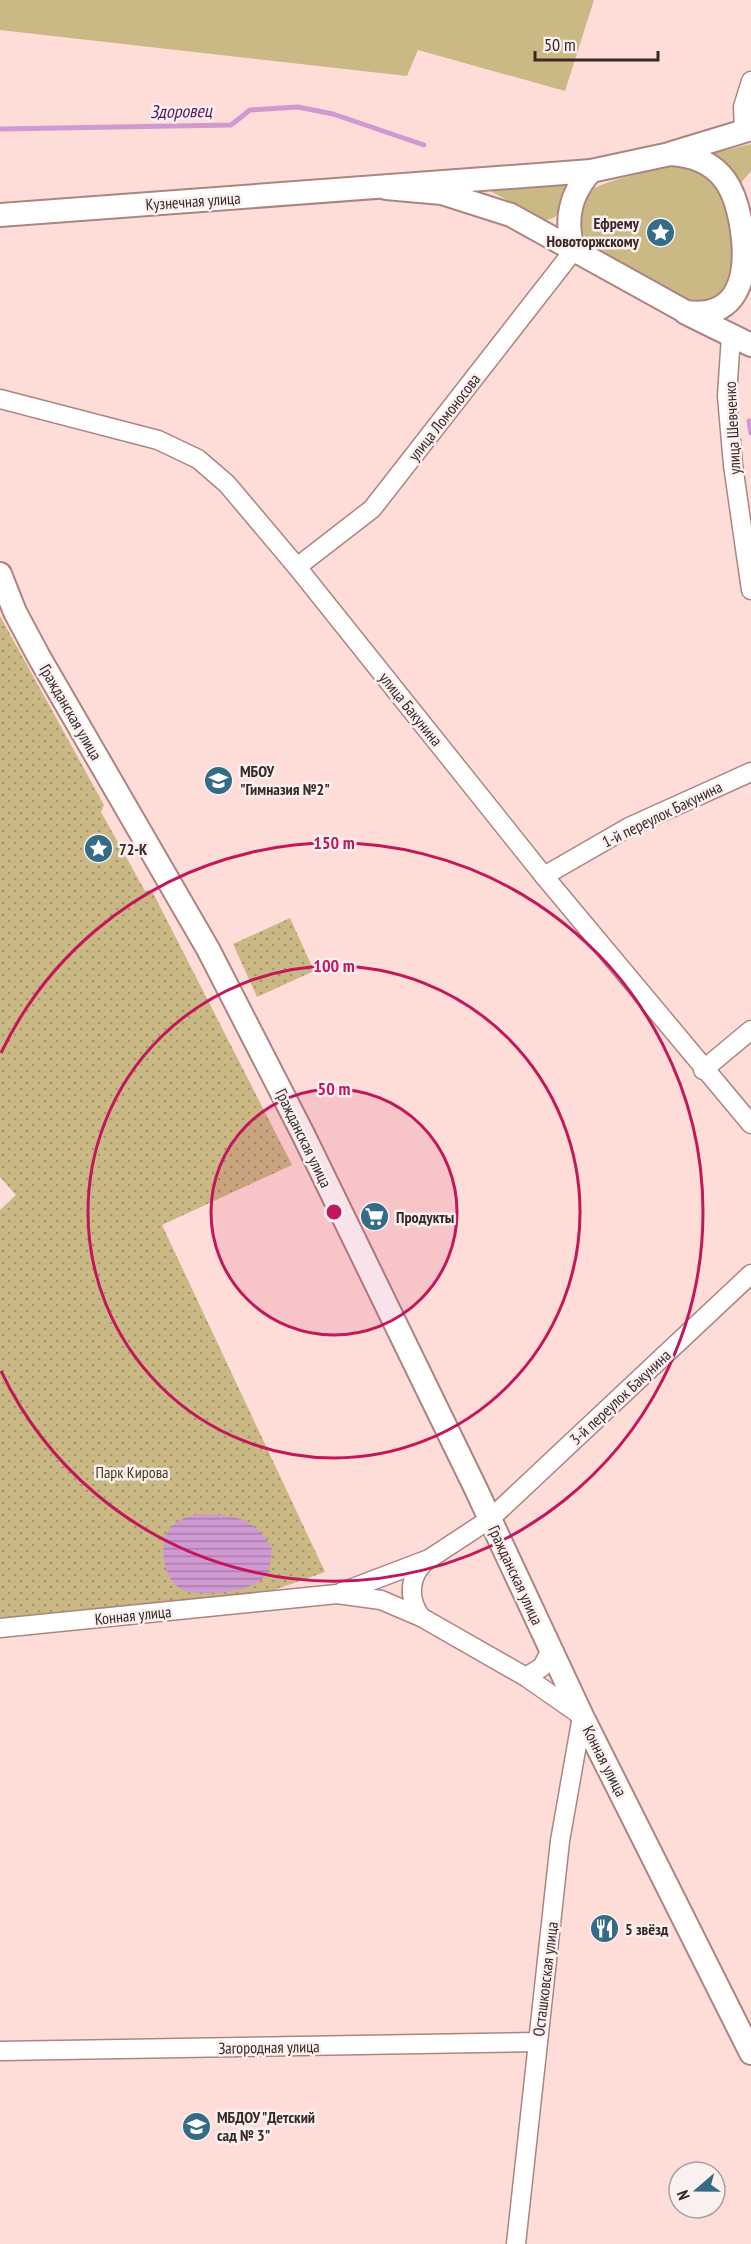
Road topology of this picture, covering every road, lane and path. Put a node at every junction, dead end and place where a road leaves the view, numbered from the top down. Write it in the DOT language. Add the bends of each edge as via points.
graph roads {
  1 [pos="751,81"];
  2 [pos="747,130"];
  3 [pos="670,154"];
  4 [pos="591,171"];
  5 [pos="751,187"];
  6 [pos="386,188"];
  7 [pos="0,215"];
  8 [pos="741,219"];
  9 [pos="574,250"];
  10 [pos="745,259"];
  11 [pos="751,290"];
  12 [pos="679,310"];
  13 [pos="741,341"];
  14 [pos="0,399"];
  15 [pos="297,567"];
  16 [pos="0,574"];
  17 [pos="751,590"];
  18 [pos="751,772"];
  19 [pos="543,876"];
  20 [pos="751,1030"];
  21 [pos="703,1070"];
  22 [pos="751,1124"];
  23 [pos="751,1274"];
  24 [pos="490,1519"];
  25 [pos="429,1559"];
  26 [pos="337,1594"];
  27 [pos="421,1617"];
  28 [pos="0,1628"];
  29 [pos="551,1650"];
  30 [pos="526,1677"];
  31 [pos="582,1716"];
  32 [pos="537,2042"];
  33 [pos="0,2051"];
  34 [pos="751,2053"];
  35 [pos="516,2244"];
  1 -- 2 [label="street" via="743,107"];
  2 -- 3 [label="main road"];
  3 -- 4 [label="main road"];
  3 -- 8 [label="main road" via="696,159 718,173 734,194"];
  4 -- 6 [label="main road"];
  4 -- 9 [label="main road" via="578,188 571,208 569,230"];
  5 -- 8 [label="main road"];
  6 -- 7 [label="main road, Кузнечная улица"];
  6 -- 9 [label="main road" via="424,190 477,202 527,223"];
  8 -- 10 [label="main road"];
  9 -- 12 [label="main road"];
  9 -- 15 [label="street, улица Ломоносова" via="372,509"];
  10 -- 11 [label="main road"];
  10 -- 12 [label="main road" via="739,289 723,305 702,313"];
  12 -- 13 [label="main road"];
  13 -- 17 [label="street, улица Шевченко" via="728,396 733,465"];
  14 -- 15 [label="street, улица Бакунина" via="158,440 198,459 227,484"];
  15 -- 19 [label="street, улица Бакунина"];
  16 -- 24 [label="main road, Гражданская улица" via="39,657 208,949 303,1134"];
  18 -- 19 [label="street, 1-й переулок Бакунина" via="629,826"];
  19 -- 21 [label="street, улица Бакунина"];
  20 -- 21 [label="street"];
  21 -- 22 [label="street, улица Бакунина"];
  23 -- 24 [label="street, 3-й переулок Бакунина"];
  24 -- 25 [label="street, Конная улица"];
  24 -- 29 [label="main road, Гражданская улица"];
  25 -- 26 [label="street, Конная улица"];
  25 -- 27 [label="street" via="412,1581 412,1600"];
  26 -- 27 [label="street, Конная улица" via="381,1600"];
  26 -- 28 [label="street, Конная улица"];
  27 -- 30 [label="street, Конная улица"];
  29 -- 30 [label="street" via="542,1667"];
  29 -- 31 [label="main road, Гражданская улица"];
  30 -- 31 [label="street, Конная улица"];
  31 -- 32 [label="street, Осташковская улица" via="560,1841"];
  31 -- 34 [label="main road, Конная улица"];
  32 -- 33 [label="street, Загородная улица"];
  32 -- 35 [label="street, Осташковская улица"];
}
